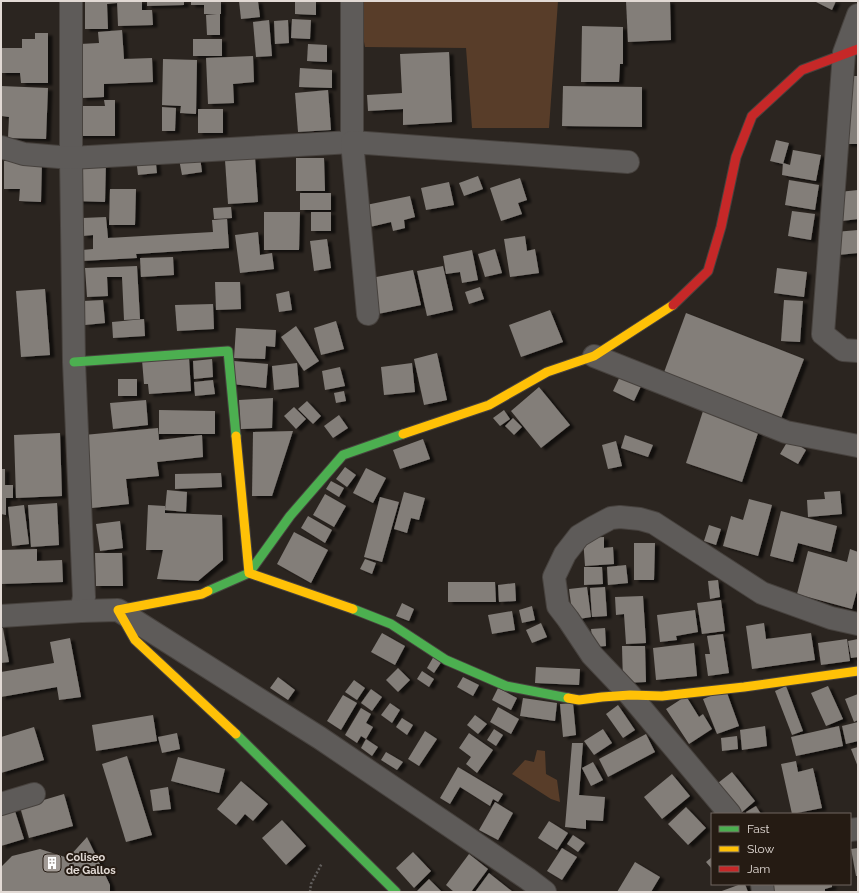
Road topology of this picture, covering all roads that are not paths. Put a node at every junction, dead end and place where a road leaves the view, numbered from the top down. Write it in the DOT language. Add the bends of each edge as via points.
graph roads {
  1 [pos="71,1"];
  2 [pos="352,1"];
  3 [pos="858,15"];
  4 [pos="851,51"];
  5 [pos="352,142"];
  6 [pos="1,147"];
  7 [pos="71,158"];
  8 [pos="628,162"];
  9 [pos="368,314"];
  10 [pos="858,351"];
  11 [pos="594,356"];
  12 [pos="74,362"];
  13 [pos="858,446"];
  14 [pos="249,573"];
  15 [pos="118,610"];
  16 [pos="81,611"];
  17 [pos="1,616"];
  18 [pos="858,624"];
  19 [pos="858,671"];
  20 [pos="630,695"];
  21 [pos="34,794"];
  22 [pos="1,804"];
  23 [pos="729,813"];
  24 [pos="396,892"];
  25 [pos="545,892"];
  1 -- 7 [label="street"];
  2 -- 5 [label="street"];
  3 -- 4 [label="street"];
  4 -- 10 [label="street" via="822,334 843,350"];
  4 -- 11 [label="street" via="802,70 752,116 736,157 721,227 708,271 673,305"];
  5 -- 7 [label="street"];
  5 -- 8 [label="street"];
  5 -- 9 [label="street"];
  6 -- 7 [label="street" via="24,154"];
  7 -- 12 [label="street"];
  11 -- 13 [label="street" via="786,432"];
  11 -- 14 [label="street" via="547,372 489,405 343,455 290,516"];
  12 -- 14 [label="street" via="228,351"];
  12 -- 16 [label="street" via="84,597"];
  14 -- 15 [label="street" via="202,594"];
  14 -- 20 [label="street" via="378,618 446,660 506,686 579,700"];
  15 -- 16 [label="street"];
  15 -- 24 [label="street" via="135,640 254,750"];
  15 -- 25 [label="street" via="320,738"];
  16 -- 17 [label="street"];
  18 -- 20 [label="street" via="831,618 762,593 654,523 640,518 611,518 579,536 565,554 554,577 558,606 592,655"];
  19 -- 20 [label="street" via="729,689 662,696"];
  20 -- 23 [label="street"];
  21 -- 22 [label="street"];
}
